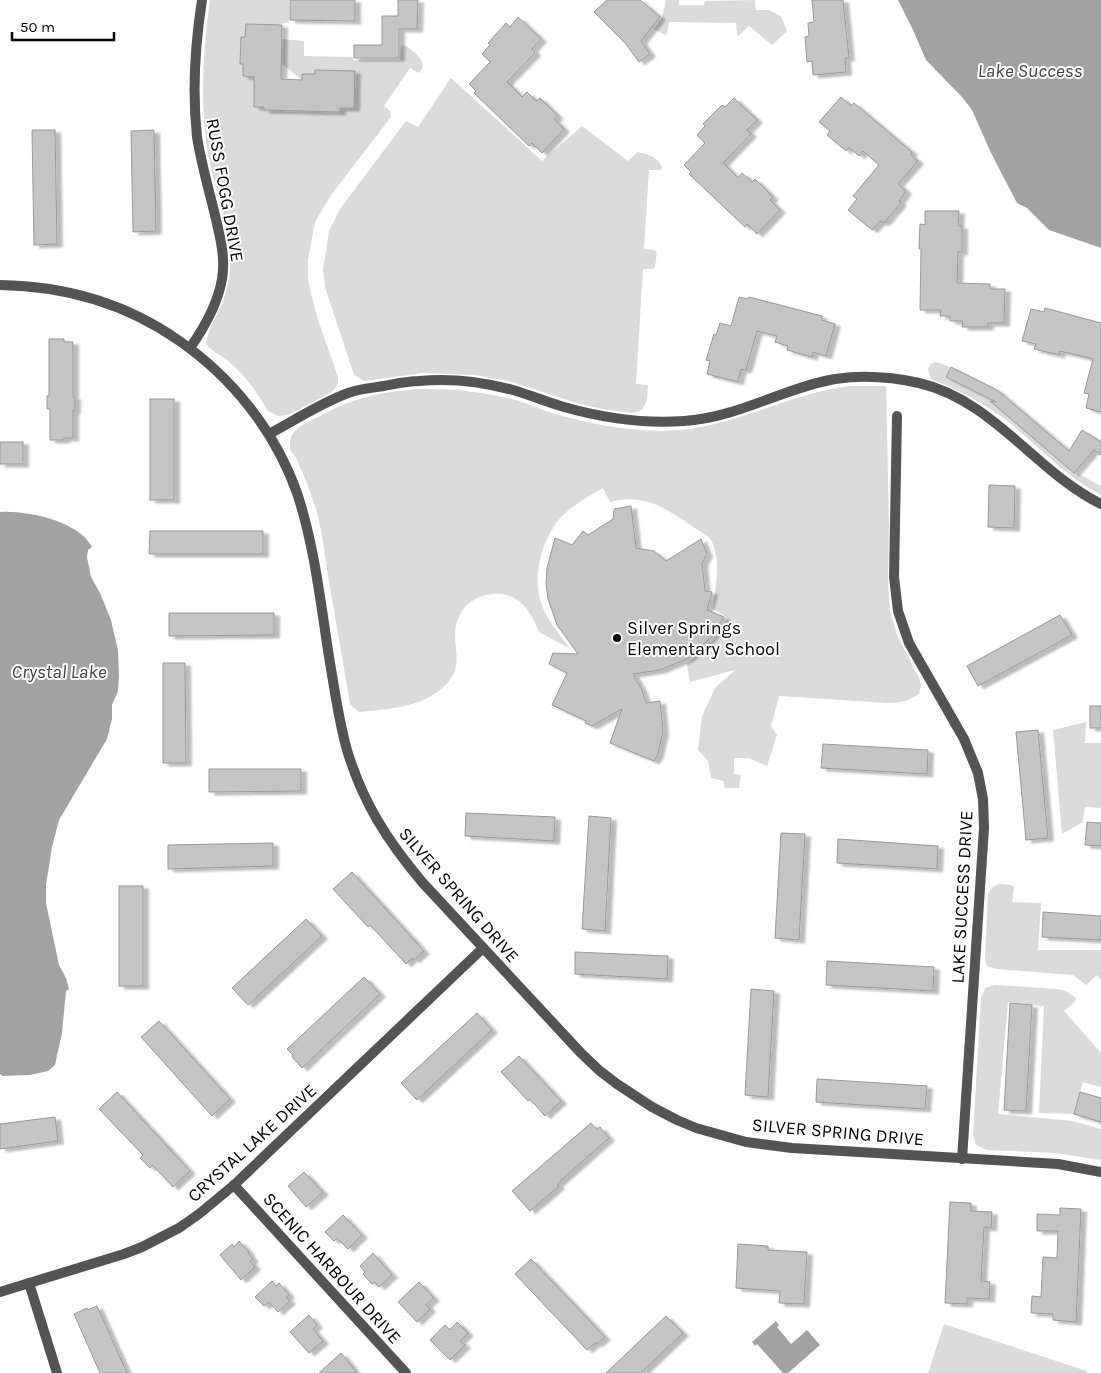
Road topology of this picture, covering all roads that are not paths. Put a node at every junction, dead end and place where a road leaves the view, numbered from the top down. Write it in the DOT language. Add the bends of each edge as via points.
graph roads {
  1 [pos="202,0"];
  2 [pos="0,285"];
  3 [pos="190,348"];
  4 [pos="896,416"];
  5 [pos="268,434"];
  6 [pos="1101,504"];
  7 [pos="484,948"];
  8 [pos="962,1159"];
  9 [pos="1101,1172"];
  10 [pos="234,1185"];
  11 [pos="29,1283"];
  12 [pos="0,1292"];
  13 [pos="57,1373"];
  14 [pos="406,1373"];
  1 -- 3 [label="street, RUSS FOGG DRIVE" via="196,56 195,116 224,265 218,295"];
  2 -- 3 [label="street, SILVER SPRING DRIVE" via="42,288 122,308 160,327"];
  3 -- 5 [label="street, SILVER SPRING DRIVE" via="234,388"];
  4 -- 8 [label="street, LAKE SUCCESS DRIVE" via="894,577 898,611 909,643 968,747 983,799"];
  5 -- 6 [label="street" via="350,392 419,380 486,384 593,415 654,423 706,418 834,380 876,377 920,383 974,407 1068,485"];
  5 -- 7 [label="street, SILVER SPRING DRIVE" via="289,473 304,516 342,729 352,766 371,810 397,852"];
  7 -- 8 [label="street, SILVER SPRING DRIVE" via="600,1071 635,1097 677,1120 722,1136 768,1145"];
  7 -- 10 [label="street, CRYSTAL LAKE DRIVE"];
  8 -- 9 [label="street, SILVER SPRING DRIVE" via="1058,1164"];
  10 -- 11 [label="street, CRYSTAL LAKE DRIVE" via="199,1214 158,1240 124,1254"];
  10 -- 14 [label="street, SCENIC HARBOUR DRIVE"];
  11 -- 12 [label="street, CRYSTAL LAKE DRIVE"];
  11 -- 13 [label="street"];
}
